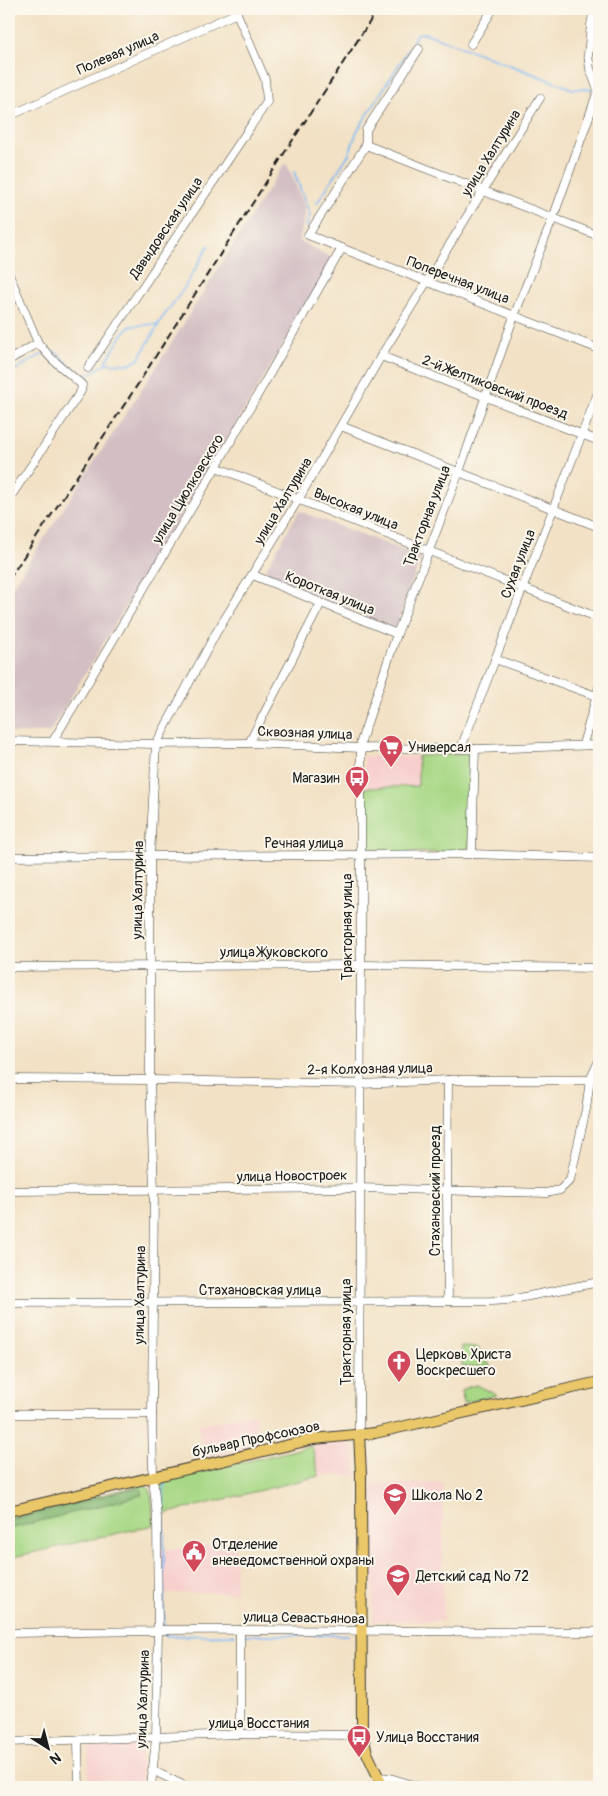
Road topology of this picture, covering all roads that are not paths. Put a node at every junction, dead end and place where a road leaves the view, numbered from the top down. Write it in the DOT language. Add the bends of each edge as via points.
graph roads {
  1 [pos="493,9"];
  2 [pos="594,9"];
  3 [pos="236,11"];
  4 [pos="471,44"];
  5 [pos="419,50"];
  6 [pos="540,98"];
  7 [pos="599,113"];
  8 [pos="590,114"];
  9 [pos="9,116"];
  10 [pos="366,145"];
  11 [pos="482,190"];
  12 [pos="554,218"];
  13 [pos="599,236"];
  14 [pos="342,248"];
  15 [pos="9,274"];
  16 [pos="427,281"];
  17 [pos="514,316"];
  18 [pos="41,346"];
  19 [pos="599,349"];
  20 [pos="381,356"];
  21 [pos="9,360"];
  22 [pos="88,368"];
  23 [pos="599,390"];
  24 [pos="485,396"];
  25 [pos="341,426"];
  26 [pos="582,434"];
  27 [pos="599,441"];
  28 [pos="216,467"];
  29 [pos="459,472"];
  30 [pos="9,499"];
  31 [pos="298,500"];
  32 [pos="553,509"];
  33 [pos="599,526"];
  34 [pos="428,551"];
  35 [pos="253,575"];
  36 [pos="522,588"];
  37 [pos="321,603"];
  38 [pos="599,618"];
  39 [pos="397,634"];
  40 [pos="495,659"];
  41 [pos="599,687"];
  42 [pos="596,696"];
  43 [pos="9,740"];
  44 [pos="53,741"];
  45 [pos="156,744"];
  46 [pos="249,744"];
  47 [pos="583,744"];
  48 [pos="599,745"];
  49 [pos="361,748"];
  50 [pos="461,748"];
  51 [pos="475,749"];
  52 [pos="472,854"];
  53 [pos="360,855"];
  54 [pos="150,856"];
  55 [pos="9,857"];
  56 [pos="599,858"];
  57 [pos="361,964"];
  58 [pos="150,965"];
  59 [pos="9,967"];
  60 [pos="599,968"];
  61 [pos="599,1061"];
  62 [pos="9,1079"];
  63 [pos="150,1080"];
  64 [pos="448,1080"];
  65 [pos="590,1080"];
  66 [pos="361,1084"];
  67 [pos="359,1188"];
  68 [pos="9,1190"];
  69 [pos="154,1190"];
  70 [pos="447,1191"];
  71 [pos="599,1282"];
  72 [pos="152,1302"];
  73 [pos="448,1302"];
  74 [pos="9,1303"];
  75 [pos="360,1303"];
  76 [pos="599,1382"];
  77 [pos="9,1414"];
  78 [pos="152,1414"];
  79 [pos="359,1434"];
  80 [pos="153,1477"];
  81 [pos="9,1511"];
  82 [pos="158,1630"];
  83 [pos="240,1630"];
  84 [pos="362,1632"];
  85 [pos="599,1632"];
  86 [pos="9,1633"];
  87 [pos="362,1733"];
  88 [pos="240,1734"];
  89 [pos="156,1738"];
  90 [pos="78,1741"];
  91 [pos="9,1742"];
  92 [pos="152,1770"];
  93 [pos="379,1777"];
  94 [pos="79,1787"];
  95 [pos="151,1787"];
  96 [pos="187,1787"];
  97 [pos="383,1787"];
  98 [pos="420,1787"];
  1 -- 4 [label="street"];
  2 -- 8 [label="street" via="588,55 598,90"];
  3 -- 9 [label="street, Полевая улица"];
  3 -- 22 [label="street, Давыдовская улица" via="265,79 267,102"];
  5 -- 10 [label="street" via="366,130"];
  6 -- 11 [label="street, улица Халтурина"];
  7 -- 8 [label="street"];
  8 -- 12 [label="street, Тракторная улица"];
  10 -- 11 [label="street"];
  10 -- 14 [label="street, Поперечная улица" via="308,235"];
  11 -- 12 [label="street"];
  11 -- 16 [label="street, улица Халтурина"];
  12 -- 13 [label="street"];
  12 -- 17 [label="street, Тракторная улица"];
  14 -- 16 [label="street, Поперечная улица"];
  14 -- 28 [label="street, улица Циолковского"];
  15 -- 18 [label="street"];
  16 -- 17 [label="street, Поперечная улица"];
  16 -- 20 [label="street, улица Халтурина"];
  17 -- 19 [label="street, Поперечная улица"];
  17 -- 24 [label="street, Тракторная улица"];
  18 -- 21 [label="street"];
  18 -- 30 [label="street" via="82,385 81,391"];
  20 -- 24 [label="street, 2-й Желтиковский проезд"];
  20 -- 25 [label="street, улица Халтурина"];
  23 -- 26 [label="street, Сухая улица"];
  24 -- 26 [label="street, 2-й Желтиковский проезд"];
  24 -- 29 [label="street, Тракторная улица"];
  25 -- 29 [label="street"];
  25 -- 31 [label="street, улица Халтурина"];
  26 -- 27 [label="street, 2-й Желтиковский проезд"];
  26 -- 32 [label="street, Сухая улица"];
  28 -- 31 [label="street, Высокая улица"];
  28 -- 44 [label="street, улица Циолковского"];
  29 -- 32 [label="street"];
  29 -- 34 [label="street, Тракторная улица"];
  31 -- 34 [label="street, Высокая улица"];
  31 -- 35 [label="street, улица Халтурина"];
  32 -- 33 [label="street"];
  32 -- 36 [label="street, Сухая улица"];
  34 -- 36 [label="street, Высокая улица"];
  34 -- 39 [label="street, Тракторная улица"];
  35 -- 37 [label="street, Короткая улица"];
  35 -- 45 [label="street, улица Халтурина" via="216,633"];
  36 -- 38 [label="street, Высокая улица"];
  36 -- 40 [label="street, Сухая улица"];
  37 -- 39 [label="street, Короткая улица"];
  37 -- 46 [label="street"];
  39 -- 49 [label="street, Тракторная улица"];
  40 -- 42 [label="street"];
  40 -- 50 [label="street, Сухая улица"];
  41 -- 42 [label="street"];
  42 -- 47 [label="street"];
  43 -- 44 [label="street, Сквозная улица"];
  44 -- 45 [label="street, Сквозная улица"];
  45 -- 46 [label="street, Сквозная улица"];
  45 -- 54 [label="street, улица Халтурина"];
  46 -- 49 [label="street, Сквозная улица"];
  47 -- 48 [label="street, Сквозная улица"];
  47 -- 51 [label="street, Сквозная улица"];
  49 -- 50 [label="street, Сквозная улица"];
  49 -- 53 [label="street, Тракторная улица"];
  50 -- 51 [label="street, Сквозная улица"];
  51 -- 52 [label="street"];
  52 -- 53 [label="street, Речная улица"];
  52 -- 56 [label="street, Речная улица"];
  53 -- 54 [label="street, Речная улица"];
  53 -- 57 [label="street, Тракторная улица"];
  54 -- 55 [label="street, Речная улица"];
  54 -- 58 [label="street, улица Халтурина"];
  57 -- 58 [label="street, улица Жуковского"];
  57 -- 60 [label="street, улица Жуковского"];
  57 -- 66 [label="street, Тракторная улица"];
  58 -- 59 [label="street, улица Жуковского"];
  58 -- 63 [label="street, улица Халтурина"];
  61 -- 65 [label="street"];
  62 -- 63 [label="street, 2-я Колхозная улица"];
  63 -- 66 [label="street, 2-я Колхозная улица"];
  63 -- 69 [label="street, улица Халтурина"];
  64 -- 65 [label="street, 2-я Колхозная улица"];
  64 -- 66 [label="street, 2-я Колхозная улица"];
  64 -- 70 [label="street, Стахановский проезд"];
  65 -- 70 [label="street, улица Новостроек" via="570,1180 560,1190 546,1193"];
  66 -- 67 [label="street, Тракторная улица"];
  67 -- 69 [label="street, улица Новостроек"];
  67 -- 70 [label="street, улица Новостроек"];
  67 -- 75 [label="street, Тракторная улица"];
  68 -- 69 [label="street, улица Новостроек"];
  69 -- 72 [label="street, улица Халтурина"];
  70 -- 73 [label="street, Стахановский проезд"];
  71 -- 73 [label="street, Стахановская улица" via="509,1300"];
  72 -- 74 [label="street, Стахановская улица"];
  72 -- 75 [label="street, Стахановская улица"];
  72 -- 78 [label="street, улица Халтурина"];
  73 -- 75 [label="street, Стахановская улица"];
  75 -- 79 [label="street, Тракторная улица"];
  76 -- 79 [label="main road, бульвар Профсоюзов"];
  77 -- 78 [label="street"];
  78 -- 80 [label="street, улица Халтурина"];
  79 -- 80 [label="main road, бульвар Профсоюзов" via="314,1439"];
  79 -- 84 [label="main road, Тракторная улица"];
  80 -- 81 [label="main road, бульвар Профсоюзов"];
  80 -- 82 [label="street, улица Халтурина" via="157,1518"];
  82 -- 83 [label="street, улица Севастьянова"];
  82 -- 86 [label="street, улица Севастьянова"];
  82 -- 89 [label="street, улица Халтурина"];
  83 -- 84 [label="street, улица Севастьянова"];
  83 -- 88 [label="street"];
  84 -- 85 [label="street, улица Севастьянова"];
  84 -- 87 [label="main road, Тракторная улица"];
  87 -- 88 [label="street, улица Восстания"];
  87 -- 93 [label="main road, Тракторная улица" via="367,1753"];
  88 -- 89 [label="street, улица Восстания"];
  89 -- 90 [label="street, улица Восстания"];
  89 -- 92 [label="street, улица Халтурина"];
  90 -- 91 [label="street, улица Восстания"];
  90 -- 94 [label="street"];
  92 -- 95 [label="street, улица Халтурина"];
  92 -- 96 [label="street"];
  93 -- 97 [label="main road, Тракторная улица"];
  93 -- 98 [label="street"];
}
